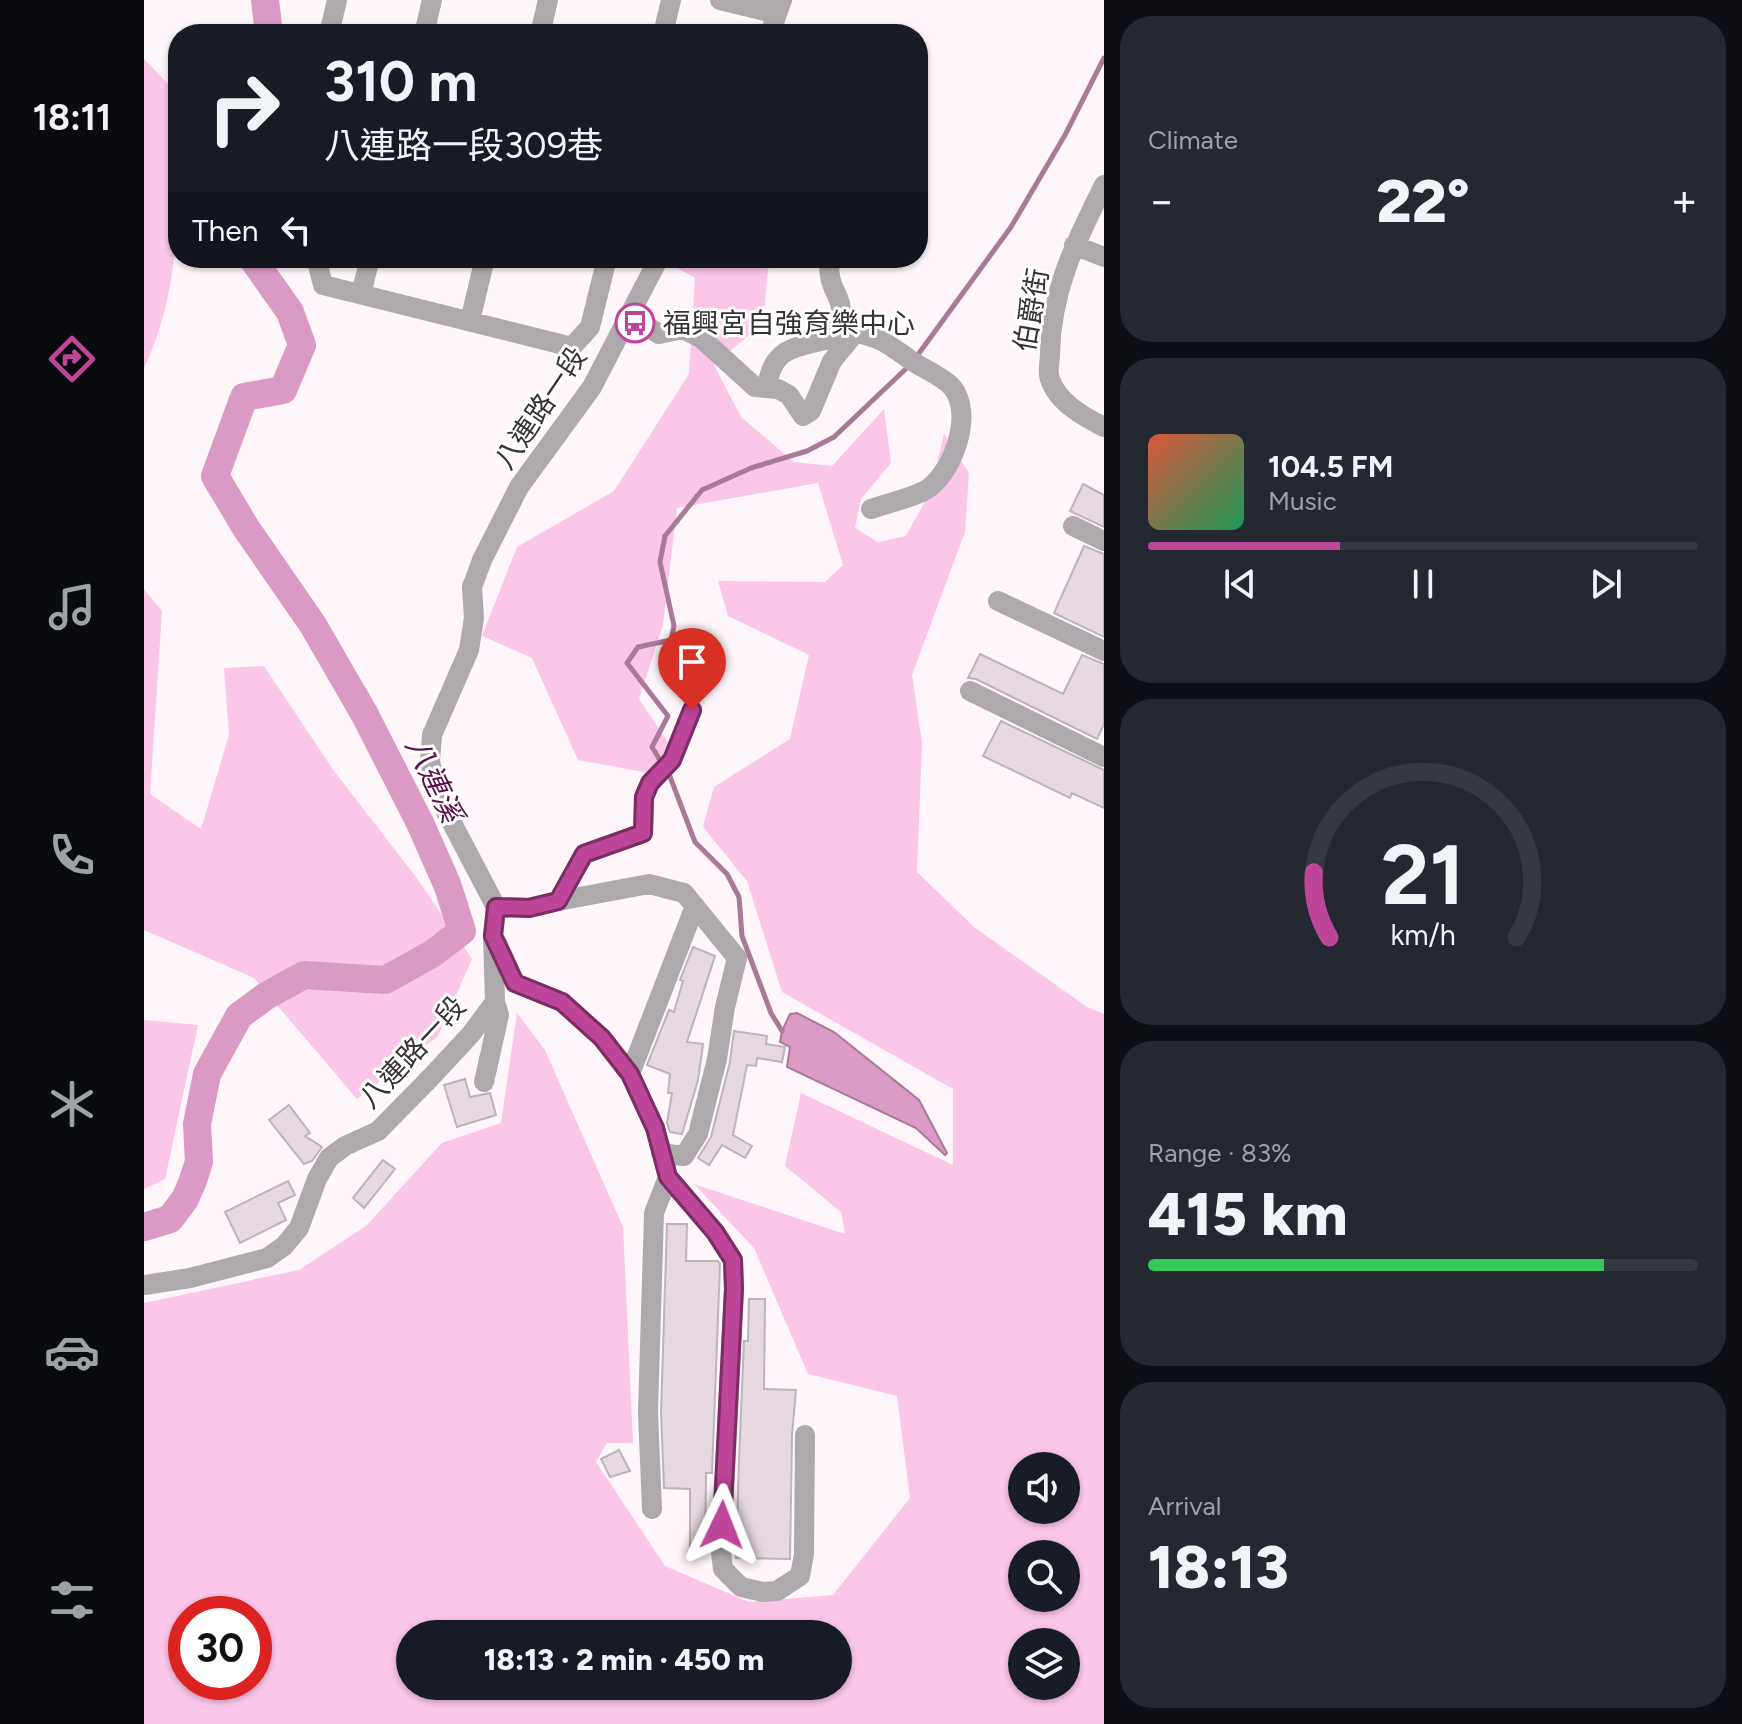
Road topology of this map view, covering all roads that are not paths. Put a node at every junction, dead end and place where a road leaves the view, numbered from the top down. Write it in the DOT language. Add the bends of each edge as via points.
graph roads {
  1 [pos="337,0"];
  2 [pos="432,0"];
  3 [pos="548,0"];
  4 [pos="671,0"];
  5 [pos="720,0"];
  6 [pos="769,0"];
  7 [pos="782,0"];
  8 [pos="331,24"];
  9 [pos="426,24"];
  10 [pos="542,24"];
  11 [pos="665,24"];
  12 [pos="774,24"];
  13 [pos="1104,185"];
  14 [pos="1074,245"];
  15 [pos="1104,257"];
  16 [pos="319,268"];
  17 [pos="368,268"];
  18 [pos="483,268"];
  19 [pos="605,268"];
  20 [pos="654,268"];
  21 [pos="828,268"];
  22 [pos="361,294"];
  23 [pos="631,316"];
  24 [pos="470,321"];
  25 [pos="767,388"];
  26 [pos="1104,427"];
  27 [pos="871,509"];
  28 [pos="1073,526"];
  29 [pos="1104,541"];
  30 [pos="998,601"];
  31 [pos="1104,651"];
  32 [pos="970,691"];
  33 [pos="692,710"];
  34 [pos="1104,757"];
  35 [pos="558,901"];
  36 [pos="496,907"];
  37 [pos="699,910"];
  38 [pos="493,936"];
  39 [pos="495,1002"];
  40 [pos="630,1074"];
  41 [pos="484,1082"];
  42 [pos="661,1153"];
  43 [pos="668,1177"];
  44 [pos="144,1285"];
  45 [pos="805,1435"];
  46 [pos="652,1509"];
  1 -- 8 [label="street"];
  2 -- 9 [label="street"];
  3 -- 10 [label="street"];
  4 -- 11 [label="street"];
  5 -- 6 [label="street" via="765,11"];
  7 -- 12 [label="street"];
  13 -- 14 [label="street, 伯爵街"];
  14 -- 15 [label="street"];
  14 -- 26 [label="street, 伯爵街" via="1060,281 1049,378 1065,401"];
  16 -- 22 [label="street" via="323,285"];
  17 -- 22 [label="street"];
  18 -- 24 [label="street"];
  19 -- 24 [label="street" via="590,327 572,347"];
  20 -- 23 [label="street, 八連路一段"];
  21 -- 25 [label="street" via="843,307 842,319 829,339 778,356 769,369"];
  22 -- 24 [label="street"];
  23 -- 25 [label="street" via="659,334 683,329 701,338 755,387"];
  23 -- 36 [label="street, 八連路一段" via="592,387 519,487 482,560 472,587 469,650 432,735 430,762 440,800"];
  25 -- 27 [label="street" via="789,395 803,416 811,411 832,361 855,333 873,335 952,388 960,425 952,461 925,491"];
  28 -- 29 [label="street"];
  30 -- 31 [label="street"];
  32 -- 34 [label="street"];
  33 -- 35 [label="street" via="672,760 644,797 643,833 584,854"];
  35 -- 36 [label="street" via="529,908"];
  35 -- 37 [label="street" via="649,884 684,893"];
  36 -- 38 [label="street, 八連路一段"];
  37 -- 40 [label="street"];
  37 -- 42 [label="street" via="737,958 698,1134 684,1156"];
  38 -- 39 [label="street, 八連路一段"];
  38 -- 40 [label="street" via="515,983 562,1002 602,1038"];
  39 -- 41 [label="street" via="499,1015"];
  39 -- 44 [label="street, 八連路一段" via="378,1131 329,1158 299,1228 284,1246 267,1258"];
  40 -- 42 [label="street"];
  42 -- 43 [label="street"];
  43 -- 45 [label="street" via="733,1260 721,1552 723,1569 741,1587 777,1591 800,1576"];
  43 -- 46 [label="street" via="654,1213 648,1412"];
}
